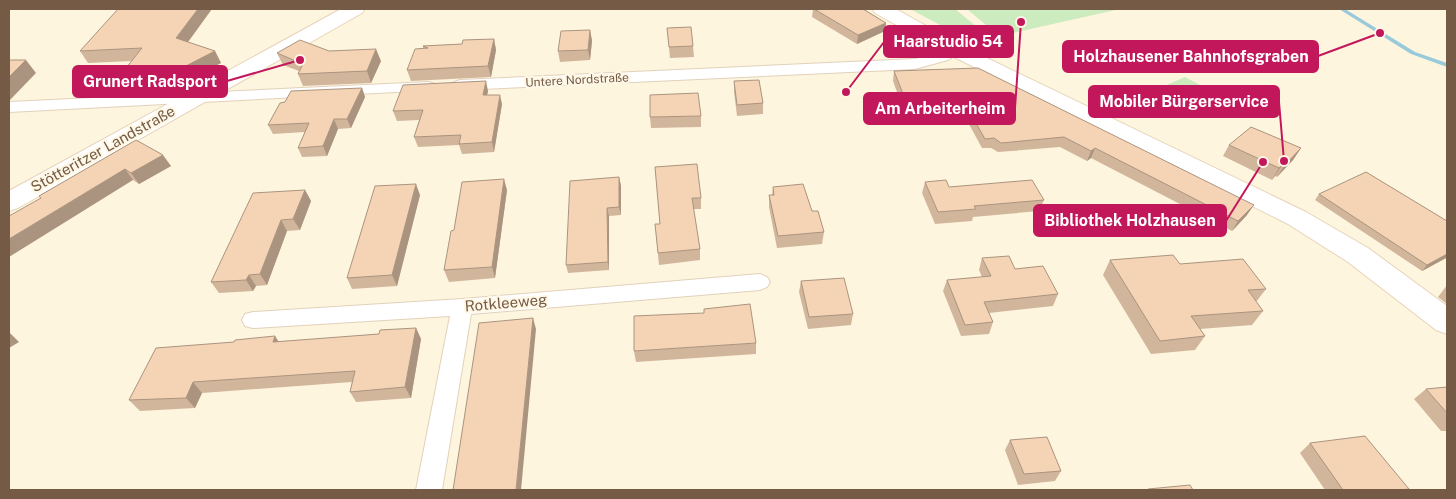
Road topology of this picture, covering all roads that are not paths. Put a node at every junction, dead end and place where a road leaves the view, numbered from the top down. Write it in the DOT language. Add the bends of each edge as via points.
graph roads {
  1 [pos="355,9"];
  2 [pos="882,9"];
  3 [pos="955,50"];
  4 [pos="196,97"];
  5 [pos="9,107"];
  6 [pos="9,202"];
  7 [pos="760,282"];
  8 [pos="462,307"];
  9 [pos="253,320"];
  10 [pos="1447,322"];
  11 [pos="429,490"];
  1 -- 4 [label="street, Stötteritzer Landstraße"];
  2 -- 3 [label="street"];
  3 -- 4 [label="street, Untere Nordstraße" via="943,57 915,64"];
  3 -- 10 [label="street" via="1297,218 1358,255"];
  4 -- 5 [label="street, Untere Nordstraße"];
  4 -- 6 [label="street, Stötteritzer Landstraße"];
  7 -- 8 [label="street, Rotkleeweg"];
  8 -- 9 [label="street, Rotkleeweg"];
  8 -- 11 [label="street"];
}
